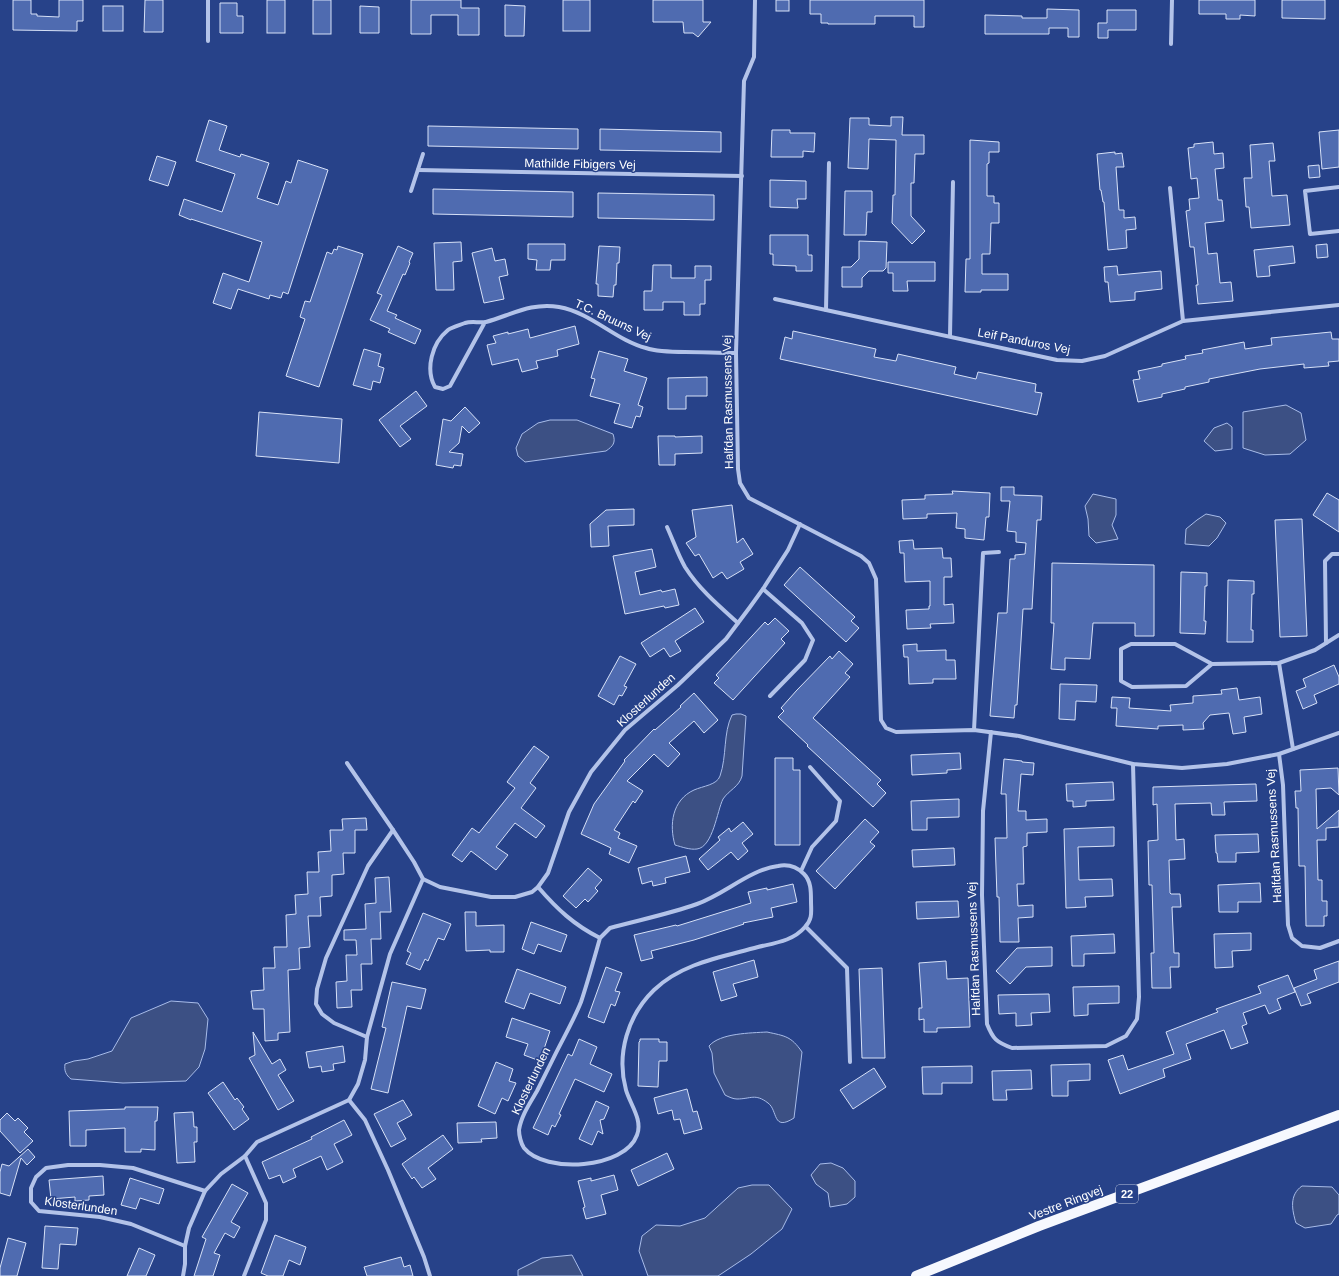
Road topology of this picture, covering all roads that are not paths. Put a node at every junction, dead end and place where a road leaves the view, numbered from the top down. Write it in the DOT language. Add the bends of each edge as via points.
graph roads {
  1 [pos="208,0"];
  2 [pos="755,0"];
  3 [pos="1172,0"];
  4 [pos="208,42"];
  5 [pos="1171,44"];
  6 [pos="423,154"];
  7 [pos="828,163"];
  8 [pos="418,170"];
  9 [pos="742,176"];
  10 [pos="953,182"];
  11 [pos="1339,187"];
  12 [pos="1170,188"];
  13 [pos="411,191"];
  14 [pos="1339,231"];
  15 [pos="775,299"];
  16 [pos="1339,305"];
  17 [pos="826,310"];
  18 [pos="1183,321"];
  19 [pos="485,322"];
  20 [pos="950,336"];
  21 [pos="736,353"];
  22 [pos="800,524"];
  23 [pos="667,527"];
  24 [pos="999,552"];
  25 [pos="1339,554"];
  26 [pos="763,588"];
  27 [pos="738,623"];
  28 [pos="1339,635"];
  29 [pos="1326,643"];
  30 [pos="1279,663"];
  31 [pos="1212,664"];
  32 [pos="770,696"];
  33 [pos="974,730"];
  34 [pos="991,732"];
  35 [pos="1339,733"];
  36 [pos="1293,749"];
  37 [pos="1279,754"];
  38 [pos="347,763"];
  39 [pos="1133,764"];
  40 [pos="810,767"];
  41 [pos="393,830"];
  42 [pos="801,871"];
  43 [pos="423,879"];
  44 [pos="538,887"];
  45 [pos="806,927"];
  46 [pos="600,938"];
  47 [pos="1339,941"];
  48 [pos="367,1037"];
  49 [pos="850,1062"];
  50 [pos="349,1100"];
  51 [pos="1339,1115"];
  52 [pos="245,1156"];
  53 [pos="205,1191"];
  54 [pos="186,1246"];
  55 [pos="183,1276"];
  56 [pos="244,1276"];
  57 [pos="430,1276"];
  58 [pos="916,1276"];
  1 -- 4 [label="street"];
  2 -- 9 [label="street, Halfdan Rasmussens Vej" via="754,57 744,81"];
  3 -- 5 [label="street"];
  6 -- 8 [label="street"];
  7 -- 17 [label="street"];
  8 -- 9 [label="street, Mathilde Fibigers Vej"];
  8 -- 13 [label="street"];
  9 -- 21 [label="street, Halfdan Rasmussens Vej"];
  10 -- 20 [label="street"];
  11 -- 14 [label="street" via="1305,190 1310,234"];
  12 -- 18 [label="street"];
  15 -- 17 [label="street, Leif Panduros Vej"];
  16 -- 18 [label="street, Leif Panduros Vej"];
  17 -- 20 [label="street, Leif Panduros Vej"];
  18 -- 20 [label="street, Leif Panduros Vej" via="1105,356 1082,361 1057,360"];
  19 -- 19 [label="street, T.C. Bruuns Vej" via="466,322 448,330 436,344 430,365 431,380 435,387 443,389 450,386"];
  19 -- 21 [label="street, T.C. Bruuns Vej" via="541,305 560,307 584,315 632,343 646,348 665,352"];
  21 -- 22 [label="street, Halfdan Rasmussens Vej" via="740,483 749,498"];
  22 -- 26 [label="street, Klosterlunden" via="788,550"];
  22 -- 33 [label="street, Halfdan Rasmussens Vej" via="861,556 869,563 876,579 881,720 886,728 896,732"];
  23 -- 27 [label="street" via="689,572 711,599"];
  24 -- 33 [label="street" via="983,552"];
  25 -- 29 [label="street" via="1332,554 1325,561"];
  26 -- 27 [label="street, Klosterlunden"];
  26 -- 32 [label="street" via="802,624 813,640 805,660"];
  27 -- 44 [label="street, Klosterlunden" via="726,639 683,680 625,730 591,772 569,812 548,873"];
  28 -- 29 [label="street"];
  29 -- 30 [label="street"];
  30 -- 31 [label="street"];
  30 -- 36 [label="street"];
  31 -- 31 [label="street" via="1175,644 1130,644 1121,649 1121,681 1132,687 1186,686"];
  33 -- 34 [label="street, Halfdan Rasmussens Vej"];
  34 -- 39 [label="street, Halfdan Rasmussens Vej" via="1019,736"];
  34 -- 39 [label="street, Halfdan Rasmussens Vej" via="983,811 982,895 987,1024 998,1042 1012,1048 1106,1046 1126,1036 1136,1019 1139,997"];
  35 -- 36 [label="street, Halfdan Rasmussens Vej"];
  36 -- 37 [label="street, Halfdan Rasmussens Vej"];
  37 -- 39 [label="street, Halfdan Rasmussens Vej" via="1227,764 1182,768"];
  37 -- 47 [label="street, Halfdan Rasmussens Vej" via="1283,785 1288,925 1292,938 1302,946 1320,948"];
  38 -- 41 [label="street"];
  40 -- 42 [label="street" via="840,800 836,821 812,847"];
  41 -- 43 [label="street"];
  41 -- 48 [label="street" via="368,866 326,958 317,989 316,1004 322,1014 334,1023"];
  42 -- 45 [label="street" via="811,889 812,918"];
  42 -- 46 [label="street" via="796,867 780,865 761,870 698,904 610,928"];
  43 -- 44 [label="street" via="440,887 491,897 515,897 532,892"];
  43 -- 48 [label="street" via="390,954"];
  44 -- 46 [label="street" via="563,914"];
  45 -- 46 [label="street, Klosterlunden" via="791,939 700,962 670,978 655,990 639,1007 624,1045 622,1067 626,1089 639,1122 637,1135 630,1146 593,1164 554,1163 533,1156 523,1146 519,1132 524,1114 580,1004"];
  45 -- 49 [label="street" via="847,968"];
  48 -- 50 [label="street" via="365,1060 358,1084"];
  50 -- 52 [label="street" via="257,1142"];
  50 -- 57 [label="street" via="365,1120 424,1256"];
  51 -- 58 [label="main road, Vestre Ringvej / 22" via="1039,1226"];
  52 -- 53 [label="street" via="221,1174"];
  52 -- 56 [label="street" via="266,1203 266,1220"];
  53 -- 54 [label="street" via="189,1228"];
  53 -- 54 [label="street, Klosterlunden" via="133,1168 100,1165 46,1168 36,1177 31,1188 31,1202 39,1212 100,1217 131,1224"];
  54 -- 55 [label="street"];
}
